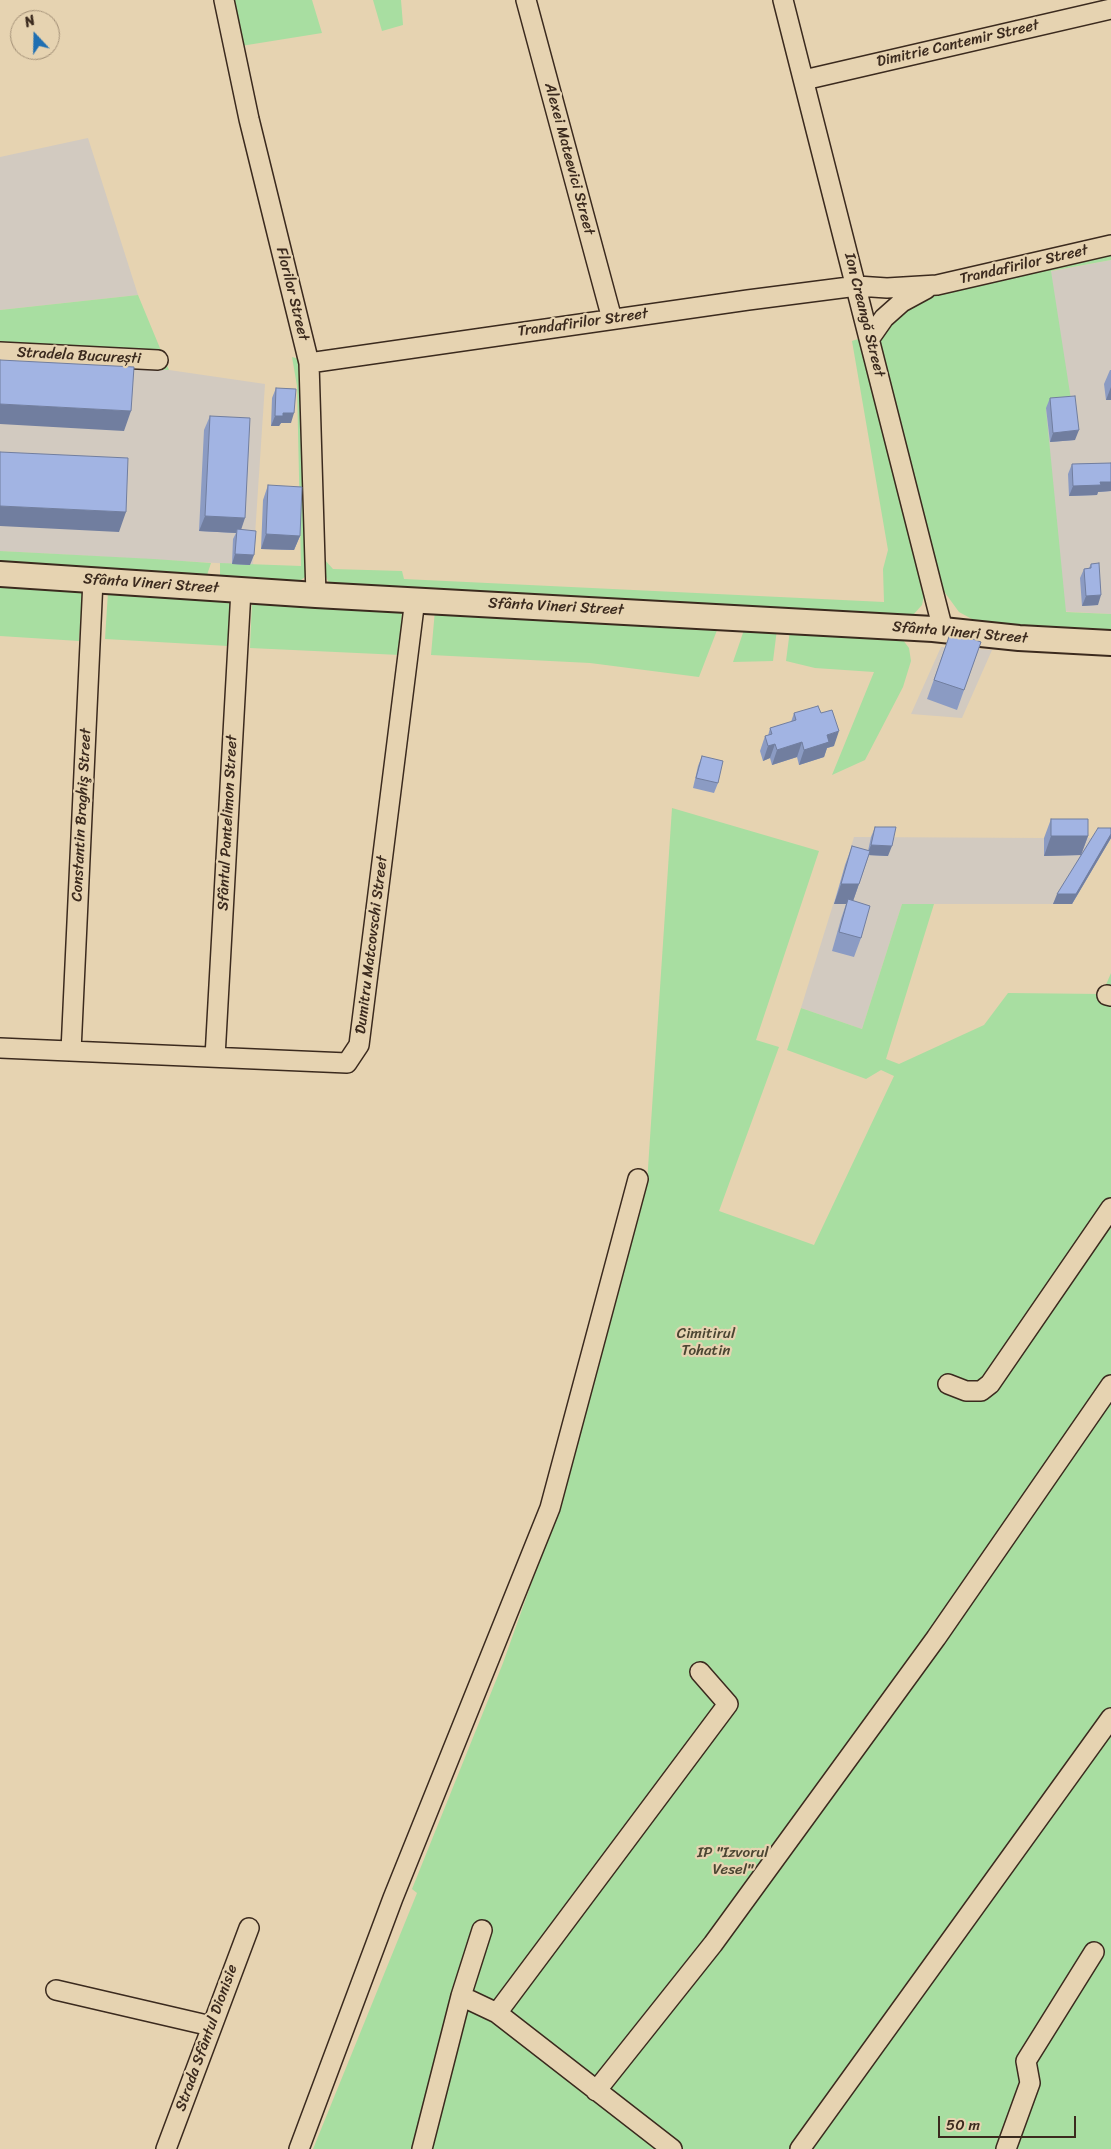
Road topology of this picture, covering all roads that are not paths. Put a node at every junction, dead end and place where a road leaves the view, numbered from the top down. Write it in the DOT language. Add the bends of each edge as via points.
graph roads {
  1 [pos="224,0"];
  2 [pos="526,0"];
  3 [pos="784,0"];
  4 [pos="1111,9"];
  5 [pos="804,80"];
  6 [pos="1111,245"];
  7 [pos="937,285"];
  8 [pos="857,286"];
  9 [pos="612,319"];
  10 [pos="870,338"];
  11 [pos="0,352"];
  12 [pos="158,360"];
  13 [pos="309,363"];
  14 [pos="0,574"];
  15 [pos="93,580"];
  16 [pos="241,590"];
  17 [pos="316,594"];
  18 [pos="415,599"];
  19 [pos="943,630"];
  20 [pos="1111,642"];
  21 [pos="0,1048"];
  22 [pos="71,1051"];
  23 [pos="215,1057"];
  24 [pos="638,1179"];
  25 [pos="1111,1208"];
  26 [pos="948,1384"];
  27 [pos="1111,1385"];
  28 [pos="700,1672"];
  29 [pos="1111,1718"];
  30 [pos="249,1928"];
  31 [pos="482,1930"];
  32 [pos="1094,1952"];
  33 [pos="56,1990"];
  34 [pos="461,1996"];
  35 [pos="497,2013"];
  36 [pos="211,2026"];
  37 [pos="596,2091"];
  38 [pos="166,2149"];
  39 [pos="299,2149"];
  40 [pos="422,2149"];
  41 [pos="672,2149"];
  42 [pos="800,2149"];
  43 [pos="1006,2149"];
  1 -- 13 [label="street, Florilor Street" via="249,119"];
  2 -- 9 [label="street, Alexei Mateevici Street"];
  3 -- 5 [label="street, Ion Creangă Street"];
  4 -- 5 [label="street, Dimitrie Cantemir Street"];
  5 -- 8 [label="street, Ion Creangă Street"];
  6 -- 7 [label="street, Trandafirilor Street"];
  7 -- 8 [label="street, Trandafirilor Street"];
  7 -- 10 [label="street" via="902,302 884,318"];
  8 -- 9 [label="street, Trandafirilor Street"];
  8 -- 10 [label="street, Ion Creangă Street"];
  9 -- 13 [label="street, Trandafirilor Street"];
  10 -- 19 [label="street, Ion Creangă Street"];
  11 -- 12 [label="street, Stradela București"];
  13 -- 17 [label="street, Florilor Street"];
  14 -- 15 [label="street, Sfânta Vineri Street"];
  15 -- 16 [label="street, Sfânta Vineri Street"];
  15 -- 22 [label="street, Constantin Braghiş Street"];
  16 -- 17 [label="street, Sfânta Vineri Street"];
  16 -- 23 [label="street, Sfântul Pantelimon Street"];
  17 -- 18 [label="street, Sfânta Vineri Street"];
  18 -- 19 [label="street, Sfânta Vineri Street"];
  18 -- 23 [label="street, Dumitru Matcovschi Street" via="359,1045 347,1063"];
  19 -- 20 [label="street, Sfânta Vineri Street" via="1019,638"];
  21 -- 22 [label="street, Dumitru Matcovschi Street"];
  22 -- 23 [label="street, Dumitru Matcovschi Street"];
  24 -- 39 [label="street" via="550,1508 393,1898"];
  25 -- 26 [label="street" via="990,1384 981,1391 966,1391"];
  27 -- 37 [label="street" via="936,1638 713,1944"];
  28 -- 35 [label="street" via="728,1704"];
  29 -- 42 [label="street"];
  30 -- 36 [label="street, Strada Sfântul Dionisie"];
  31 -- 34 [label="street"];
  32 -- 43 [label="street" via="1026,2060 1030,2083"];
  33 -- 36 [label="street"];
  34 -- 35 [label="street"];
  34 -- 40 [label="street"];
  35 -- 37 [label="street"];
  36 -- 38 [label="street, Strada Sfântul Dionisie"];
  37 -- 41 [label="street"];
}
